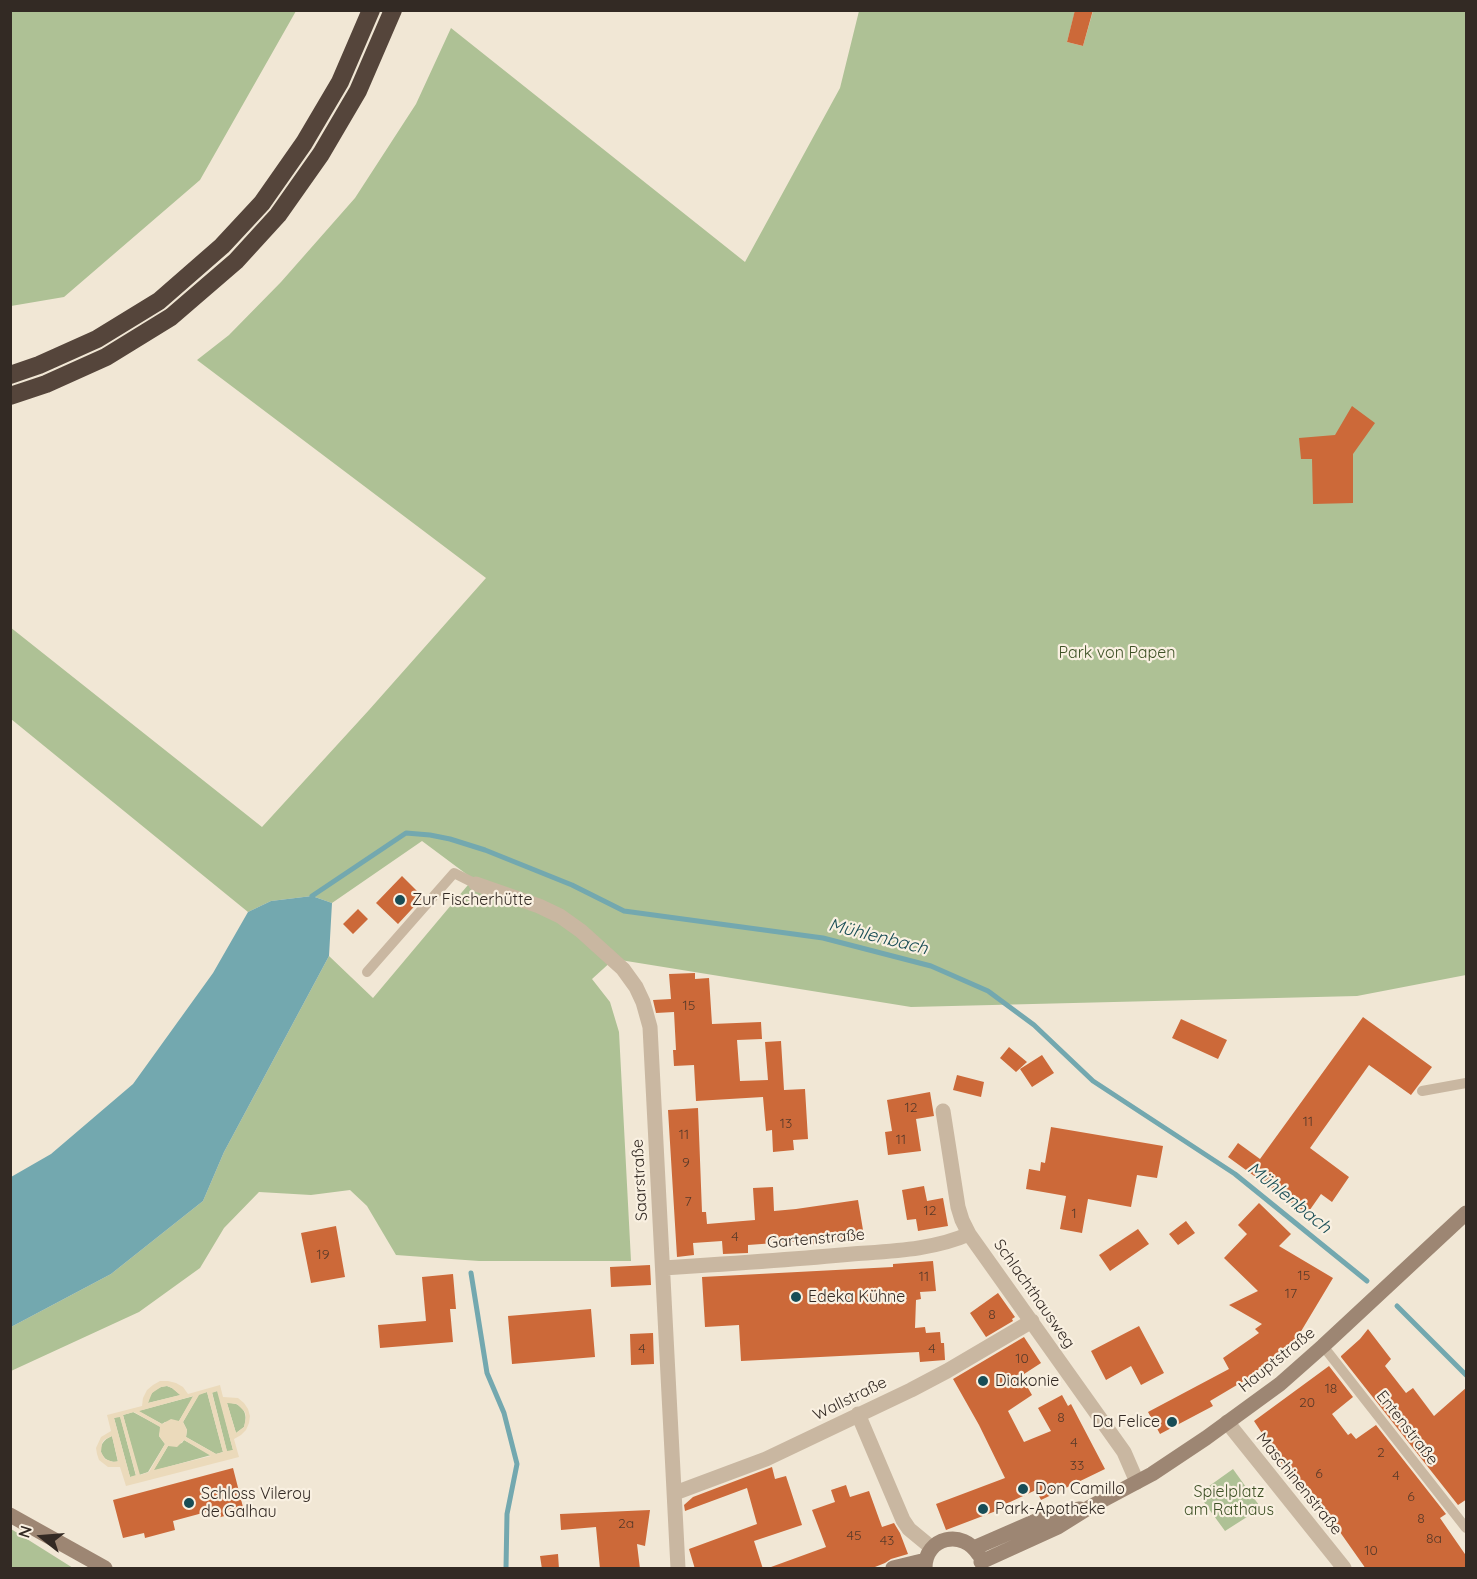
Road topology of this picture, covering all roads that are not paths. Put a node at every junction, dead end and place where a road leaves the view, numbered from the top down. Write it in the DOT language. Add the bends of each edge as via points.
graph roads {
  1 [pos="371,10"];
  2 [pos="393,10"];
  3 [pos="10,375"];
  4 [pos="10,396"];
  5 [pos="476,884"];
  6 [pos="367,972"];
  7 [pos="1467,1083"];
  8 [pos="1422,1091"];
  9 [pos="943,1111"];
  10 [pos="1467,1213"];
  11 [pos="969,1234"];
  12 [pos="663,1268"];
  13 [pos="1032,1321"];
  14 [pos="1323,1346"];
  15 [pos="858,1414"];
  16 [pos="1227,1422"];
  17 [pos="1137,1482"];
  18 [pos="675,1493"];
  19 [pos="10,1515"];
  20 [pos="1467,1528"];
  21 [pos="928,1559"];
  22 [pos="978,1560"];
  23 [pos="105,1569"];
  24 [pos="678,1569"];
  25 [pos="892,1569"];
  26 [pos="1344,1569"];
  1 -- 3 [label="highway" via="340,82 304,143 262,202 222,246 159,300 97,339"];
  2 -- 4 [label="highway" via="358,91 321,154 278,215 236,261 171,317 106,357"];
  5 -- 6 [label="lane" via="454,873"];
  5 -- 12 [label="street, Saarstraße" via="560,916 603,949 636,987 650,1027"];
  7 -- 8 [label="lane"];
  9 -- 11 [label="street, Schlachthausweg" via="958,1207"];
  10 -- 14 [label="main road, Hauptstraße"];
  11 -- 12 [label="street, Gartenstraße" via="897,1250"];
  11 -- 13 [label="street, Schlachthausweg"];
  12 -- 18 [label="street, Saarstraße"];
  13 -- 15 [label="street, Wallstraße" via="947,1371"];
  13 -- 17 [label="street, Schlachthausweg" via="1124,1452"];
  14 -- 16 [label="main road, Hauptstraße" via="1280,1384"];
  14 -- 20 [label="lane, Entenstraße"];
  15 -- 18 [label="street, Wallstraße" via="766,1460"];
  15 -- 21 [label="street" via="903,1520"];
  16 -- 17 [label="main road, Hauptstraße"];
  16 -- 26 [label="street, Maschinenstraße"];
  17 -- 22 [label="main road, Hauptstraße" via="1090,1507 1052,1514"];
  18 -- 24 [label="street, Saarstraße"];
  19 -- 23 [label="main road"];
  21 -- 22 [label="main road" via="944,1540 950,1539 963,1540"];
  21 -- 25 [label="main road"];
}
